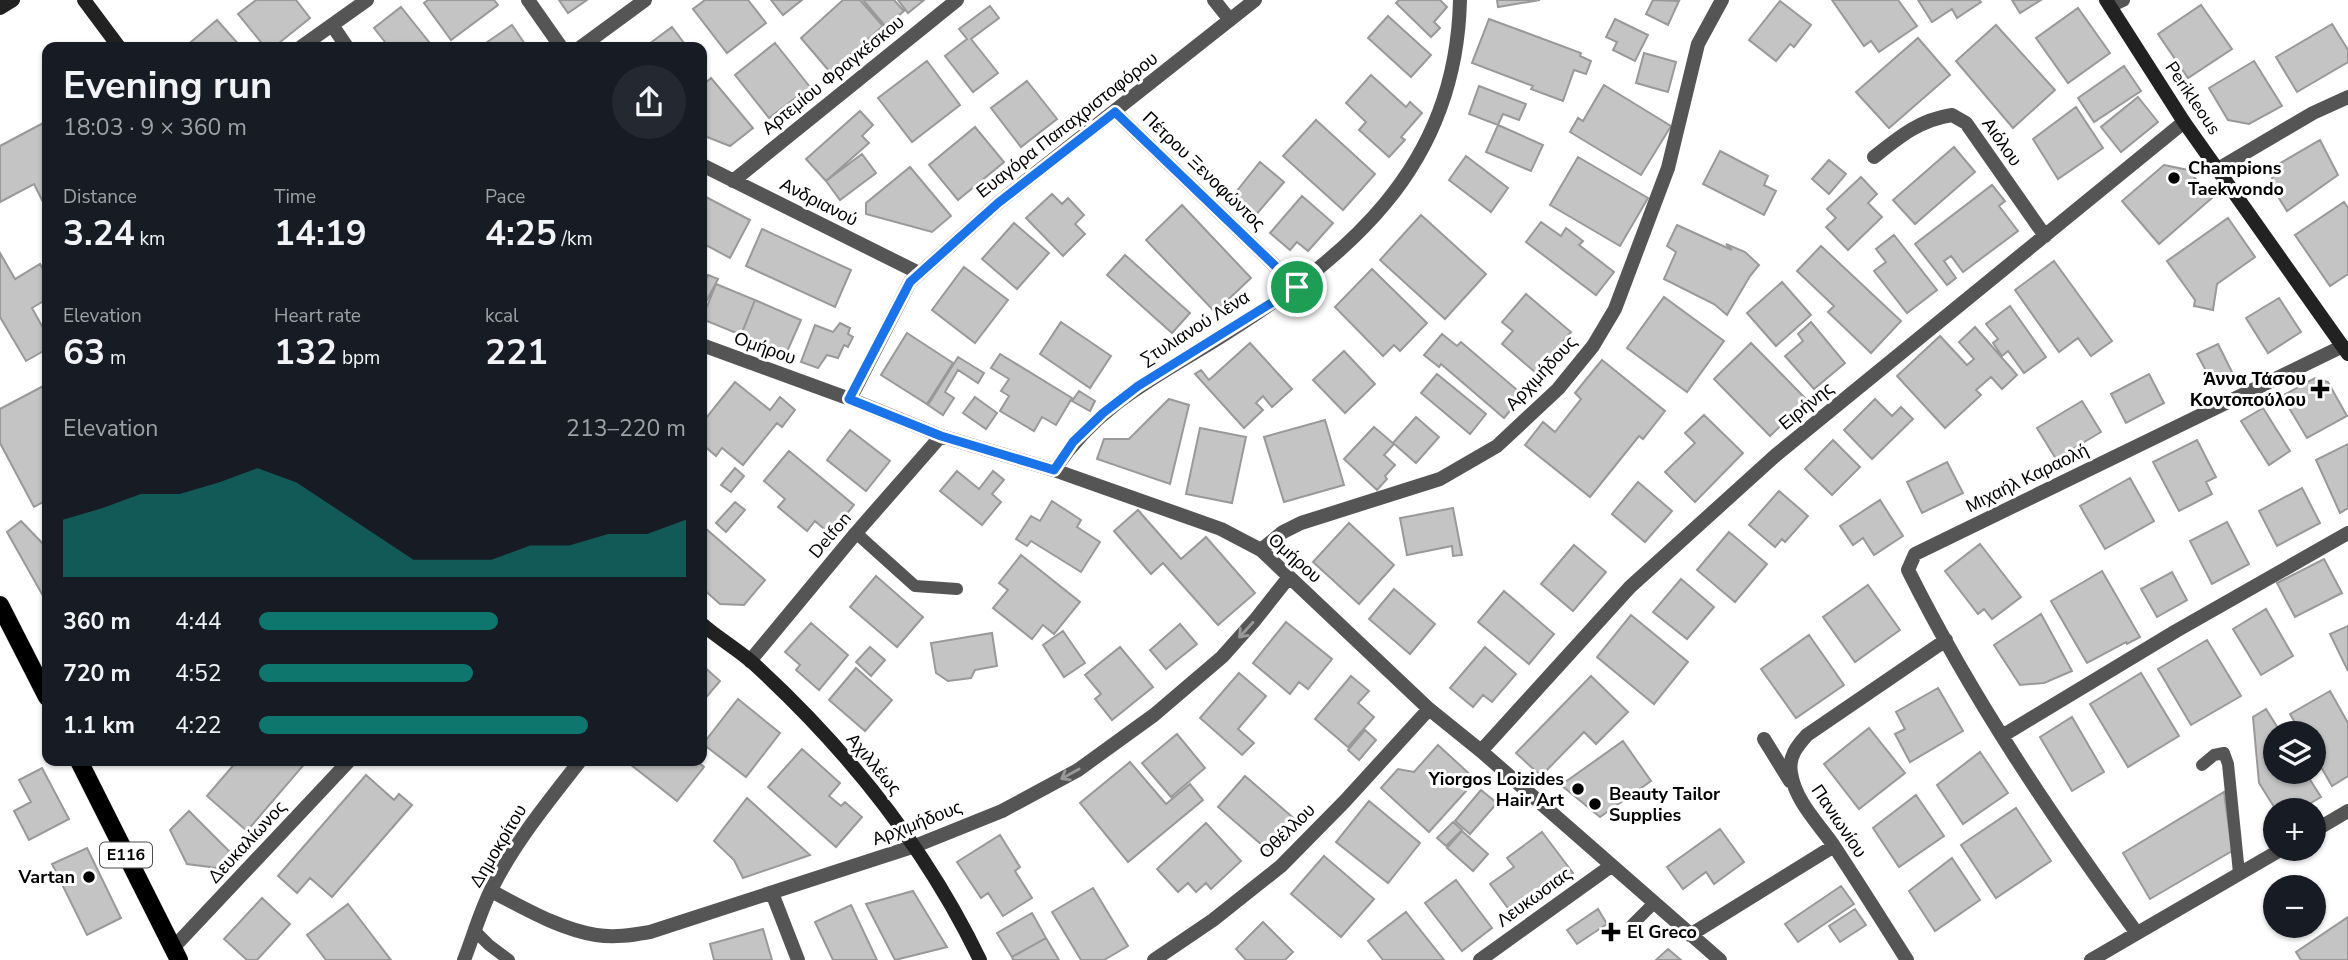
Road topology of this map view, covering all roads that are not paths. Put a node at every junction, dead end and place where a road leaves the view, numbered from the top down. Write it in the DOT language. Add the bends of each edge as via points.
graph roads {
  1 [pos="13,0"];
  2 [pos="84,0"];
  3 [pos="367,0"];
  4 [pos="528,0"];
  5 [pos="645,0"];
  6 [pos="957,0"];
  7 [pos="1214,0"];
  8 [pos="1255,0"];
  9 [pos="1460,0"];
  10 [pos="1722,0"];
  11 [pos="2113,2"];
  12 [pos="0,8"];
  13 [pos="1230,20"];
  14 [pos="332,26"];
  15 [pos="115,42"];
  16 [pos="308,42"];
  17 [pos="343,42"];
  18 [pos="557,42"];
  19 [pos="588,42"];
  20 [pos="2348,97"];
  21 [pos="1115,112"];
  22 [pos="2184,122"];
  23 [pos="1874,157"];
  24 [pos="707,167"];
  25 [pos="2218,169"];
  26 [pos="733,180"];
  27 [pos="2045,236"];
  28 [pos="919,273"];
  29 [pos="1297,287"];
  30 [pos="707,347"];
  31 [pos="2346,350"];
  32 [pos="849,399"];
  33 [pos="941,436"];
  34 [pos="1054,470"];
  35 [pos="856,533"];
  36 [pos="2348,533"];
  37 [pos="1261,550"];
  38 [pos="1289,577"];
  39 [pos="957,589"];
  40 [pos="0,605"];
  41 [pos="707,628"];
  42 [pos="1946,640"];
  43 [pos="750,661"];
  44 [pos="42,687"];
  45 [pos="1429,709"];
  46 [pos="2002,736"];
  47 [pos="1764,739"];
  48 [pos="1481,751"];
  49 [pos="2202,765"];
  50 [pos="82,766"];
  51 [pos="345,766"];
  52 [pos="576,766"];
  53 [pos="1795,788"];
  54 [pos="2348,811"];
  55 [pos="2326,824"];
  56 [pos="915,846"];
  57 [pos="1833,846"];
  58 [pos="2263,860"];
  59 [pos="1611,866"];
  60 [pos="2239,873"];
  61 [pos="491,891"];
  62 [pos="772,893"];
  63 [pos="1654,903"];
  64 [pos="1632,925"];
  65 [pos="475,931"];
  66 [pos="2136,932"];
  67 [pos="1690,935"];
  68 [pos="176,954"];
  69 [pos="464,960"];
  70 [pos="509,960"];
  71 [pos="798,960"];
  72 [pos="979,960"];
  73 [pos="1154,960"];
  74 [pos="1480,960"];
  75 [pos="1720,960"];
  76 [pos="1907,960"];
  77 [pos="2091,960"];
  1 -- 12 [label="street"];
  2 -- 15 [label="street"];
  3 -- 14 [label="street"];
  4 -- 18 [label="street"];
  5 -- 19 [label="street"];
  6 -- 26 [label="street, Αρτεμίου Φραγκέσκου"];
  7 -- 13 [label="street"];
  8 -- 13 [label="street, Ευαγόρα Παπαχριστοφόρου"];
  9 -- 29 [label="street, Στυλιανού Λένα" via="1449,81 1415,164 1394,195 1344,248"];
  10 -- 37 [label="street, Αρχιμήδους" via="1698,44 1668,168 1615,309 1593,346 1558,389 1497,446 1440,479 1301,523"];
  11 -- 22 [label="street, Perikleous"];
  13 -- 21 [label="street, Ευαγόρα Παπαχριστοφόρου"];
  14 -- 16 [label="street"];
  14 -- 17 [label="street"];
  20 -- 25 [label="street"];
  21 -- 28 [label="street, Ευαγόρα Παπαχριστοφόρου" via="998,203"];
  21 -- 29 [label="street, Πέτρου Ξενοφώντος"];
  22 -- 25 [label="street, Perikleous"];
  22 -- 27 [label="street, Ειρήνης"];
  23 -- 27 [label="street, Αιόλου" via="1912,127 1952,115 1966,123"];
  24 -- 26 [label="street, Ανδριανού"];
  25 -- 31 [label="street, Perikleous"];
  26 -- 28 [label="street, Ανδριανού"];
  27 -- 48 [label="street, Ειρήνης" via="1776,455 1630,587"];
  28 -- 32 [label="street, Ευαγόρα Παπαχριστοφόρου"];
  29 -- 34 [label="street, Στυλιανού Λένα" via="1138,386 1073,442"];
  30 -- 32 [label="street, Ομήρου"];
  31 -- 42 [label="street, Μιχαήλ Καραολή" via="1915,554 1908,570"];
  32 -- 33 [label="street, Ομήρου"];
  33 -- 34 [label="street, Ομήρου"];
  33 -- 35 [label="street, Delfon"];
  34 -- 37 [label="street, Ομήρου" via="1221,529"];
  35 -- 39 [label="lane" via="915,586"];
  35 -- 43 [label="street, Delfon"];
  36 -- 46 [label="street"];
  37 -- 38 [label="street, Ομήρου"];
  38 -- 45 [label="street, Ομήρου"];
  38 -- 56 [label="street, Αρχιμήδους, one-way" via="1222,657 1121,739 1077,770 1002,811"];
  40 -- 44 [label="main road"];
  41 -- 43 [label="street, Αχιλλέως"];
  42 -- 46 [label="street, Μιχαήλ Καραολή"];
  42 -- 53 [label="street, Πανιωνίου" via="1807,735 1790,762"];
  43 -- 56 [label="street, Αχιλλέως" via="863,777"];
  45 -- 48 [label="street, Ομήρου"];
  45 -- 73 [label="street, Οθέλλου" via="1281,866"];
  46 -- 66 [label="street, Μιχαήλ Καραολή" via="2059,826"];
  47 -- 53 [label="street"];
  48 -- 59 [label="street, Ομήρου"];
  49 -- 60 [label="lane" via="2224,753"];
  50 -- 68 [label="main road, E116"];
  51 -- 68 [label="street, Δευκαλίωνος"];
  52 -- 61 [label="street, Δημοκρίτου" via="542,809"];
  53 -- 57 [label="street, Πανιωνίου"];
  54 -- 55 [label="street"];
  56 -- 62 [label="street, Αρχιμήδους"];
  56 -- 72 [label="street, Αχιλλέως"];
  57 -- 67 [label="street"];
  57 -- 76 [label="street, Πανιωνίου"];
  58 -- 60 [label="street"];
  59 -- 63 [label="street, Ομήρου"];
  59 -- 74 [label="street, Λευκωσιας"];
  60 -- 66 [label="street"];
  61 -- 62 [label="street, Αρχιμήδους" via="552,921 596,935 624,936"];
  61 -- 65 [label="street, Δημοκρίτου"];
  62 -- 71 [label="street"];
  63 -- 64 [label="lane"];
  63 -- 67 [label="street, Ομήρου"];
  65 -- 69 [label="street, Δημοκρίτου"];
  65 -- 70 [label="lane"];
  66 -- 77 [label="street"];
  67 -- 75 [label="street, Ομήρου"];
}
